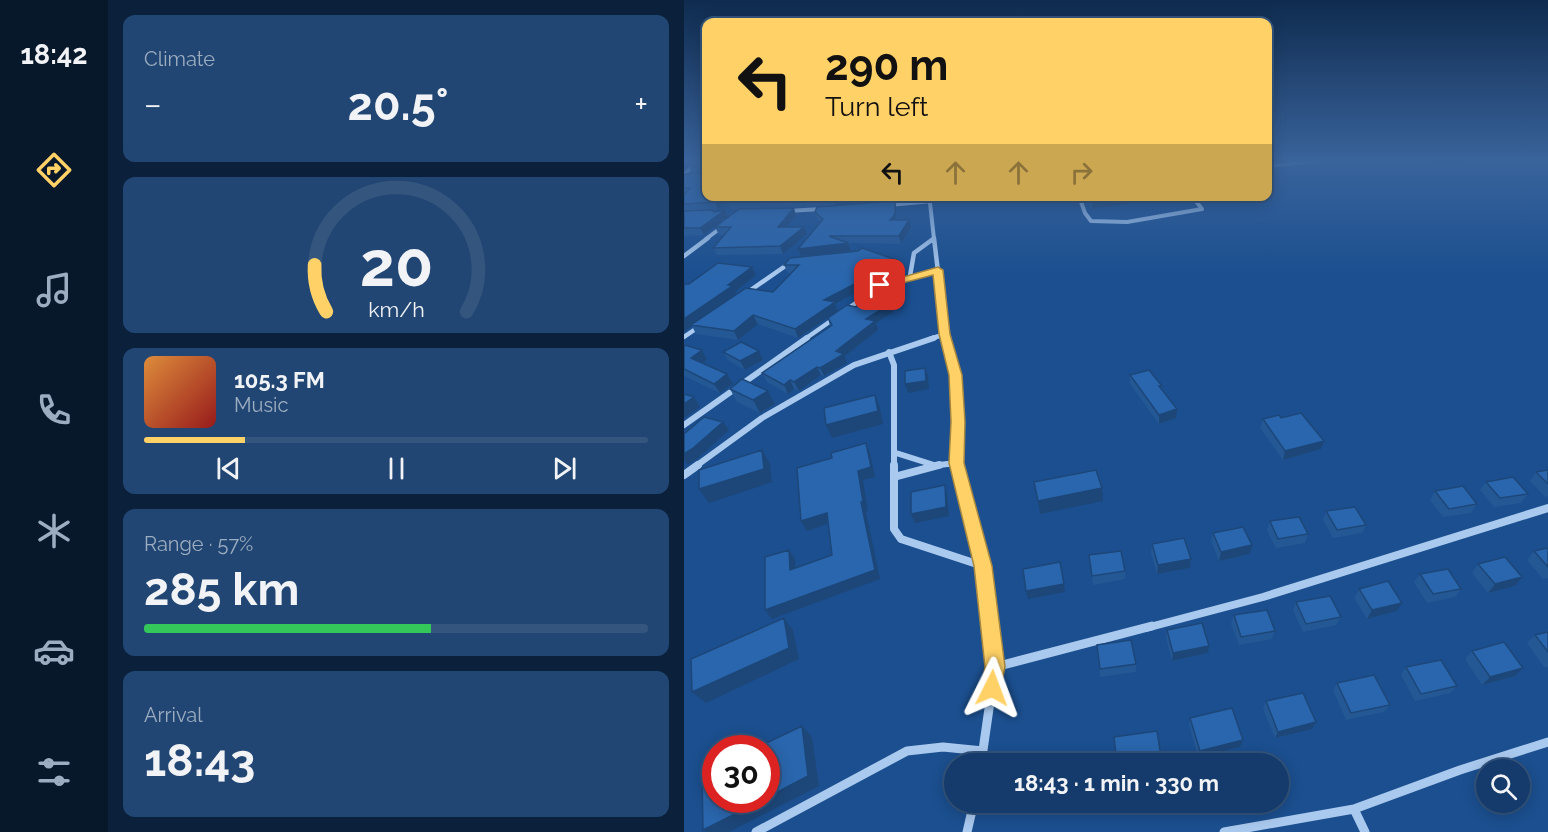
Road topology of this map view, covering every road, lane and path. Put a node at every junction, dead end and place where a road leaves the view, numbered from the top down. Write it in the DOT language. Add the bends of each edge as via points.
graph roads {
  1 [pos="940,201"];
  2 [pos="1081,201"];
  3 [pos="1196,201"];
  4 [pos="930,204"];
  5 [pos="886,206"];
  6 [pos="829,208"];
  7 [pos="785,211"];
  8 [pos="730,220"];
  9 [pos="933,239"];
  10 [pos="684,256"];
  11 [pos="797,260"];
  12 [pos="938,270"];
  13 [pos="910,276"];
  14 [pos="738,299"];
  15 [pos="702,324"];
  16 [pos="945,334"];
  17 [pos="684,337"];
  18 [pos="889,352"];
  19 [pos="684,425"];
  20 [pos="896,453"];
  21 [pos="957,463"];
  22 [pos="935,465"];
  23 [pos="684,476"];
  24 [pos="894,477"];
  25 [pos="1548,508"];
  26 [pos="983,566"];
  27 [pos="995,667"];
  28 [pos="1548,742"];
  29 [pos="983,751"];
  30 [pos="1354,809"];
  31 [pos="971,813"];
  32 [pos="756,832"];
  33 [pos="967,832"];
  34 [pos="1224,832"];
  35 [pos="1365,832"];
  1 -- 4 [label="street"];
  2 -- 3 [label="street" via="1088,219 1095,223 1202,209"];
  4 -- 5 [label="street"];
  4 -- 9 [label="street"];
  6 -- 7 [label="street"];
  8 -- 10 [label="street"];
  9 -- 12 [label="street"];
  9 -- 13 [label="street" via="913,252"];
  11 -- 14 [label="street"];
  12 -- 13 [label="street"];
  12 -- 16 [label="street"];
  13 -- 19 [label="street" via="875,289"];
  15 -- 17 [label="street"];
  16 -- 18 [label="street"];
  16 -- 21 [label="street" via="956,375"];
  18 -- 20 [label="street" via="894,365"];
  18 -- 23 [label="street" via="854,365 762,418"];
  20 -- 22 [label="street"];
  20 -- 24 [label="street"];
  21 -- 22 [label="street"];
  21 -- 26 [label="street"];
  22 -- 24 [label="street"];
  24 -- 26 [label="street" via="896,535"];
  25 -- 27 [label="street" via="1263,597"];
  26 -- 27 [label="street"];
  27 -- 29 [label="street"];
  28 -- 30 [label="street"];
  29 -- 32 [label="street" via="943,747 907,751"];
  30 -- 34 [label="street"];
  30 -- 35 [label="street"];
  31 -- 33 [label="street"];
}
